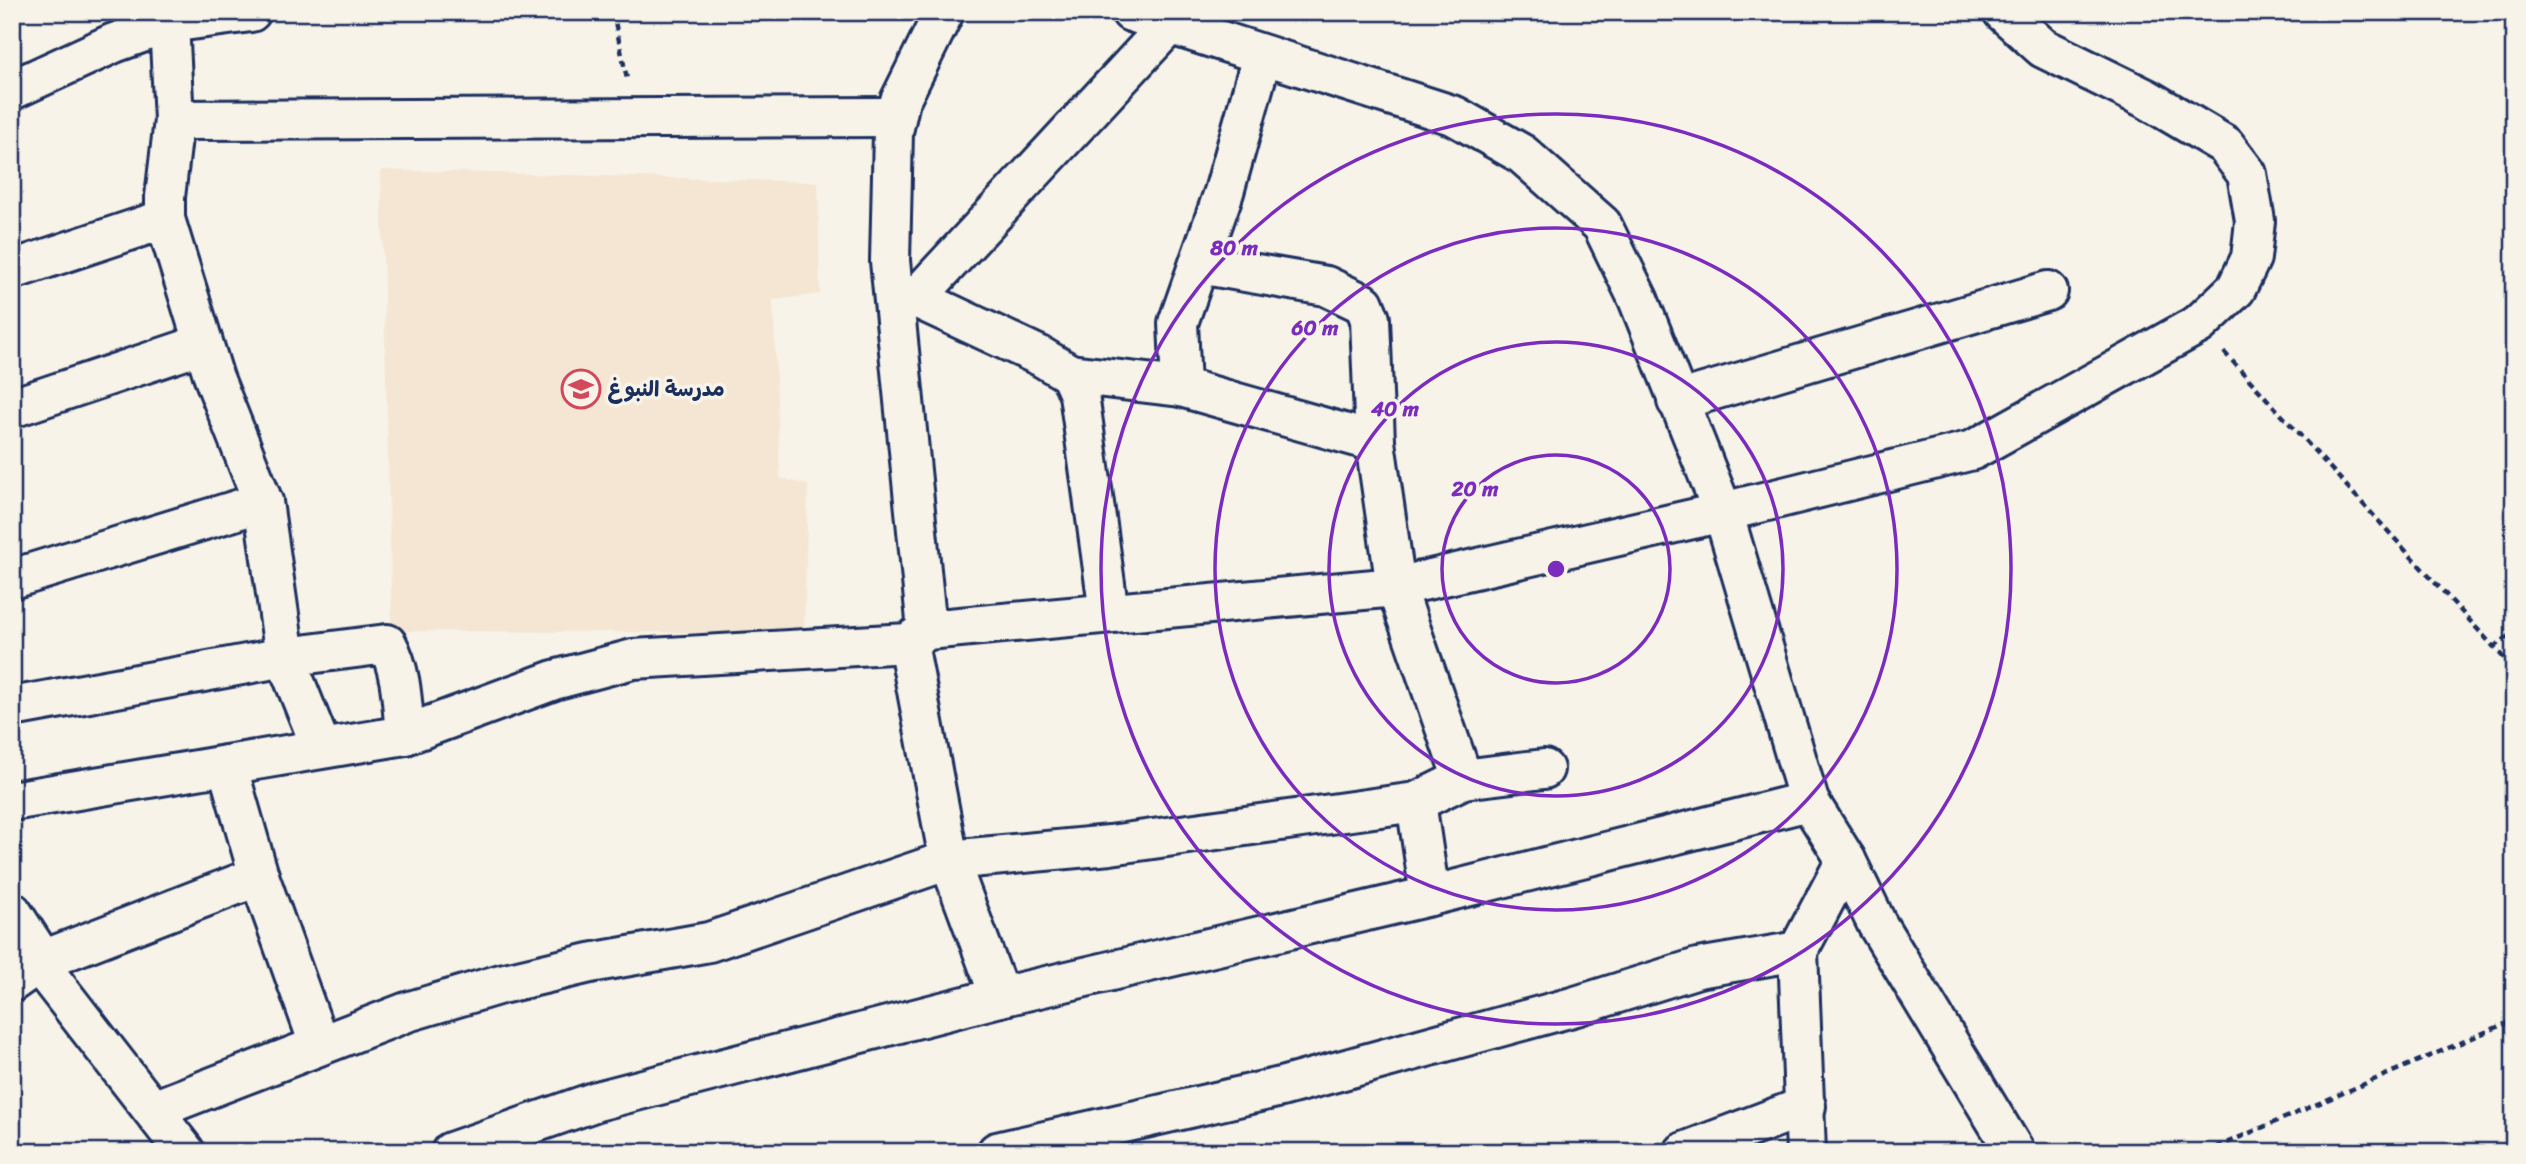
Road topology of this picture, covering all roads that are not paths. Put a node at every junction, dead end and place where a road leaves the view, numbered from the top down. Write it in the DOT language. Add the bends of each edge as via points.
graph roads {
  1 [pos="251,12"];
  2 [pos="944,12"];
  3 [pos="1131,12"];
  4 [pos="2003,12"];
  5 [pos="167,18"];
  6 [pos="1168,26"];
  7 [pos="1262,56"];
  8 [pos="12,90"];
  9 [pos="894,117"];
  10 [pos="174,120"];
  11 [pos="165,219"];
  12 [pos="1199,264"];
  13 [pos="12,270"];
  14 [pos="2049,291"];
  15 [pos="905,301"];
  16 [pos="203,344"];
  17 [pos="1070,374"];
  18 [pos="1181,387"];
  19 [pos="1677,401"];
  20 [pos="12,408"];
  21 [pos="1375,442"];
  22 [pos="263,502"];
  23 [pos="1723,512"];
  24 [pos="12,579"];
  25 [pos="1396,587"];
  26 [pos="1109,613"];
  27 [pos="918,636"];
  28 [pos="285,657"];
  29 [pos="12,707"];
  30 [pos="405,735"];
  31 [pos="321,747"];
  32 [pos="227,765"];
  33 [pos="1544,769"];
  34 [pos="1463,779"];
  35 [pos="12,801"];
  36 [pos="1809,801"];
  37 [pos="1416,802"];
  38 [pos="949,860"];
  39 [pos="1846,860"];
  40 [pos="258,876"];
  41 [pos="1430,896"];
  42 [pos="12,912"];
  43 [pos="1798,951"];
  44 [pos="43,960"];
  45 [pos="12,982"];
  46 [pos="1000,997"];
  47 [pos="319,1044"];
  48 [pos="1806,1106"];
  49 [pos="153,1111"];
  50 [pos="185,1152"];
  51 [pos="451,1152"];
  52 [pos="998,1152"];
  53 [pos="1685,1152"];
  54 [pos="1807,1152"];
  55 [pos="2015,1152"];
  1 -- 5 [label="street"];
  2 -- 9 [label="street"];
  3 -- 6 [label="street"];
  4 -- 23 [label="street" via="2043,48 2147,99 2225,145 2247,174 2255,221 2251,258 2236,289 2199,324 1973,450"];
  5 -- 8 [label="street"];
  5 -- 10 [label="street"];
  6 -- 7 [label="street"];
  6 -- 15 [label="street"];
  7 -- 12 [label="street"];
  7 -- 19 [label="street" via="1455,116 1522,154 1612,239"];
  9 -- 10 [label="street"];
  9 -- 15 [label="street" via="890,261"];
  10 -- 11 [label="street"];
  11 -- 13 [label="street"];
  11 -- 16 [label="street"];
  12 -- 18 [label="street" via="1178,323"];
  12 -- 21 [label="street" via="1326,286 1364,304 1370,319"];
  14 -- 19 [label="street"];
  15 -- 17 [label="street" via="1040,356"];
  15 -- 27 [label="street"];
  16 -- 20 [label="street"];
  16 -- 22 [label="street"];
  17 -- 18 [label="street"];
  17 -- 26 [label="street" via="1079,394"];
  18 -- 21 [label="street"];
  19 -- 23 [label="street"];
  21 -- 25 [label="street"];
  22 -- 24 [label="street"];
  22 -- 28 [label="street"];
  23 -- 25 [label="street"];
  23 -- 36 [label="street"];
  25 -- 26 [label="street"];
  25 -- 34 [label="street"];
  26 -- 27 [label="street"];
  27 -- 30 [label="street" via="633,659 554,680"];
  27 -- 38 [label="street"];
  28 -- 29 [label="street"];
  28 -- 30 [label="street" via="387,644 401,689"];
  28 -- 31 [label="street"];
  30 -- 31 [label="street"];
  31 -- 32 [label="street"];
  32 -- 35 [label="street"];
  32 -- 40 [label="street"];
  33 -- 34 [label="street"];
  34 -- 37 [label="street"];
  36 -- 39 [label="street"];
  36 -- 41 [label="street"];
  37 -- 38 [label="street" via="1110,845"];
  37 -- 41 [label="street"];
  38 -- 46 [label="street"];
  38 -- 47 [label="street" via="709,942 501,984"];
  39 -- 43 [label="street"];
  39 -- 55 [label="street" via="1877,924"];
  40 -- 44 [label="street"];
  40 -- 47 [label="street"];
  41 -- 46 [label="street"];
  42 -- 44 [label="street"];
  43 -- 48 [label="street"];
  43 -- 52 [label="street" via="1698,968 1282,1087"];
  44 -- 45 [label="street"];
  44 -- 49 [label="street" via="49,977"];
  46 -- 51 [label="street" via="597,1101"];
  47 -- 49 [label="street"];
  48 -- 53 [label="street"];
  48 -- 54 [label="street"];
  49 -- 50 [label="street"];
}
